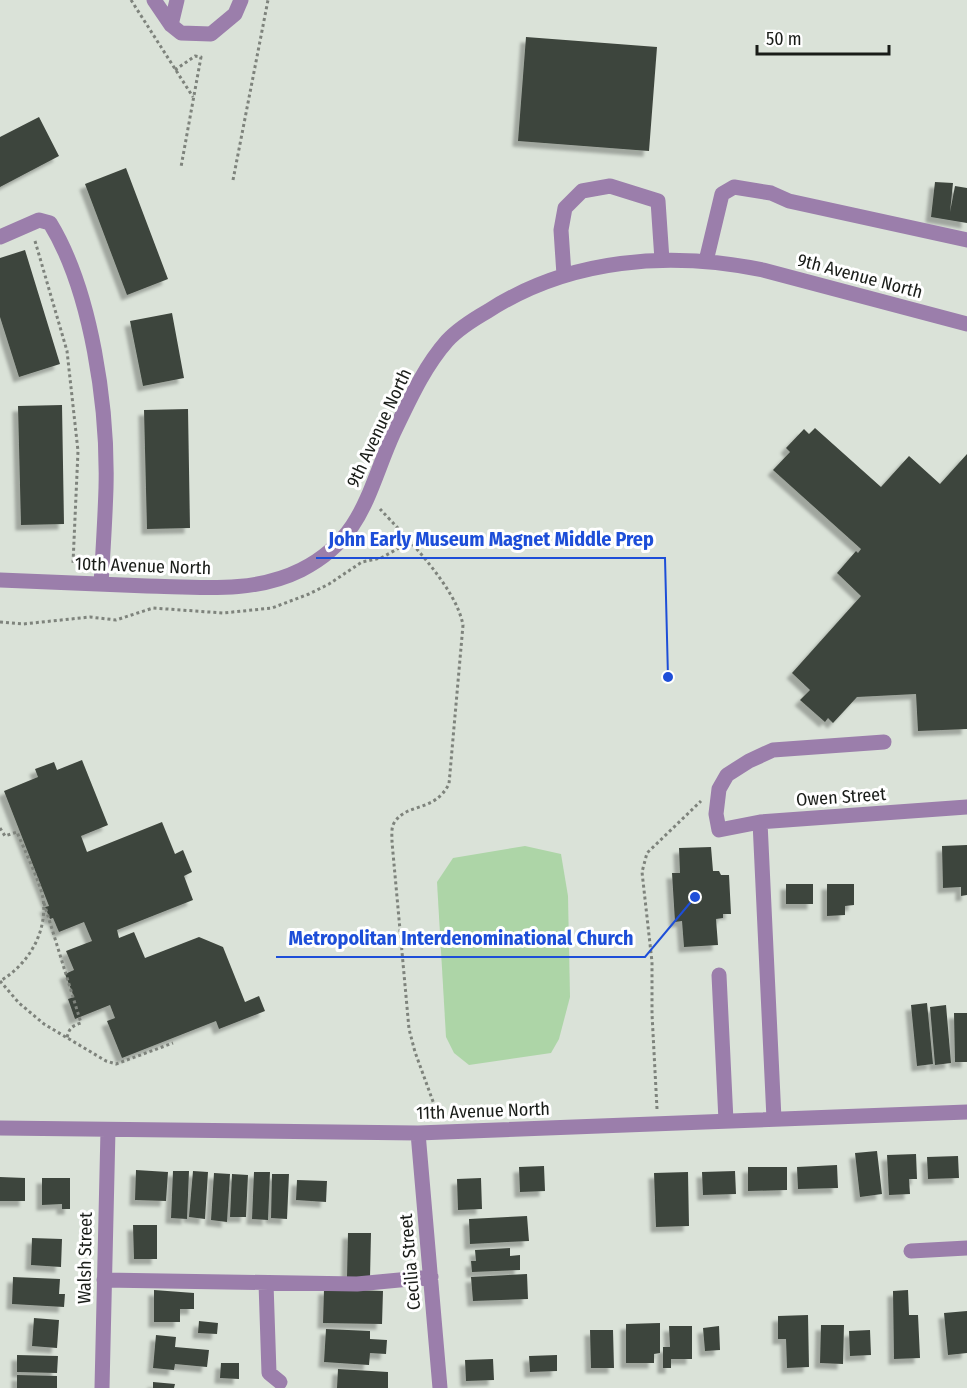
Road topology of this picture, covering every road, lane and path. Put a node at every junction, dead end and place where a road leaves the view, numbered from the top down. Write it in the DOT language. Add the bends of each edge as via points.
graph roads {
  1 [pos="130,0"];
  2 [pos="154,0"];
  3 [pos="177,0"];
  4 [pos="241,0"];
  5 [pos="268,0"];
  6 [pos="171,25"];
  7 [pos="175,70"];
  8 [pos="194,98"];
  9 [pos="181,167"];
  10 [pos="233,180"];
  11 [pos="0,237"];
  12 [pos="967,240"];
  13 [pos="34,241"];
  14 [pos="662,260"];
  15 [pos="706,261"];
  16 [pos="564,275"];
  17 [pos="967,324"];
  18 [pos="369,497"];
  19 [pos="73,563"];
  20 [pos="283,577"];
  21 [pos="0,580"];
  22 [pos="101,584"];
  23 [pos="885,742"];
  24 [pos="704,799"];
  25 [pos="967,807"];
  26 [pos="760,822"];
  27 [pos="0,828"];
  28 [pos="43,897"];
  29 [pos="719,975"];
  30 [pos="0,981"];
  31 [pos="67,1038"];
  32 [pos="173,1043"];
  33 [pos="657,1111"];
  34 [pos="967,1112"];
  35 [pos="774,1119"];
  36 [pos="726,1121"];
  37 [pos="0,1128"];
  38 [pos="108,1130"];
  39 [pos="445,1132"];
  40 [pos="418,1133"];
  41 [pos="967,1248"];
  42 [pos="911,1251"];
  43 [pos="431,1277"];
  44 [pos="104,1280"];
  45 [pos="266,1283"];
  46 [pos="280,1382"];
  47 [pos="102,1388"];
  48 [pos="440,1388"];
  1 -- 7 [label="path"];
  2 -- 6 [label="street"];
  3 -- 6 [label="street"];
  4 -- 6 [label="street" via="235,14 211,34 182,33"];
  5 -- 10 [label="path"];
  7 -- 8 [label="path"];
  7 -- 8 [label="path" via="195,56 201,57"];
  8 -- 9 [label="path"];
  11 -- 22 [label="street" via="39,220 50,223 80,289 96,364 106,452"];
  12 -- 15 [label="street" via="734,187 722,194"];
  13 -- 19 [label="path" via="67,351 78,451"];
  14 -- 15 [label="street, 9th Avenue North"];
  14 -- 16 [label="street, 9th Avenue North" via="624,262"];
  14 -- 16 [label="street" via="658,201 610,186 582,191 565,208 561,230"];
  15 -- 17 [label="street, 9th Avenue North" via="763,270"];
  16 -- 18 [label="street, 9th Avenue North" via="503,301 448,340 410,399"];
  18 -- 20 [label="street, 9th Avenue North" via="337,544 311,564"];
  18 -- 39 [label="path" via="434,573 457,606 463,625 449,784 439,800 394,823 392,842 409,1029"];
  20 -- 22 [label="street, 10th Avenue North" via="241,587"];
  21 -- 22 [label="street, 10th Avenue North"];
  23 -- 26 [label="street, Owen Street" via="773,750 749,760 727,775 719,789 718,830"];
  24 -- 33 [label="path" via="647,853 642,872 652,962"];
  25 -- 26 [label="street, Owen Street"];
  26 -- 35 [label="street"];
  27 -- 28 [label="path" via="5,836 17,832"];
  28 -- 30 [label="path" via="43,923 34,947 22,965"];
  28 -- 31 [label="path" via="81,1023 68,1030"];
  29 -- 36 [label="street"];
  30 -- 31 [label="path" via="35,1017"];
  31 -- 32 [label="path" via="116,1064"];
  34 -- 35 [label="street, 11th Avenue North"];
  35 -- 36 [label="street, 11th Avenue North"];
  36 -- 39 [label="street, 11th Avenue North"];
  37 -- 38 [label="street, 11th Avenue North"];
  38 -- 40 [label="street, 11th Avenue North"];
  38 -- 44 [label="street, Walsh Street"];
  39 -- 40 [label="street, 11th Avenue North"];
  40 -- 43 [label="street, Cecilia Street"];
  41 -- 42 [label="street"];
  43 -- 45 [label="street" via="357,1284"];
  43 -- 48 [label="street, Cecilia Street"];
  44 -- 45 [label="street"];
  44 -- 47 [label="street, Walsh Street"];
  45 -- 46 [label="street" via="269,1373"];
}
